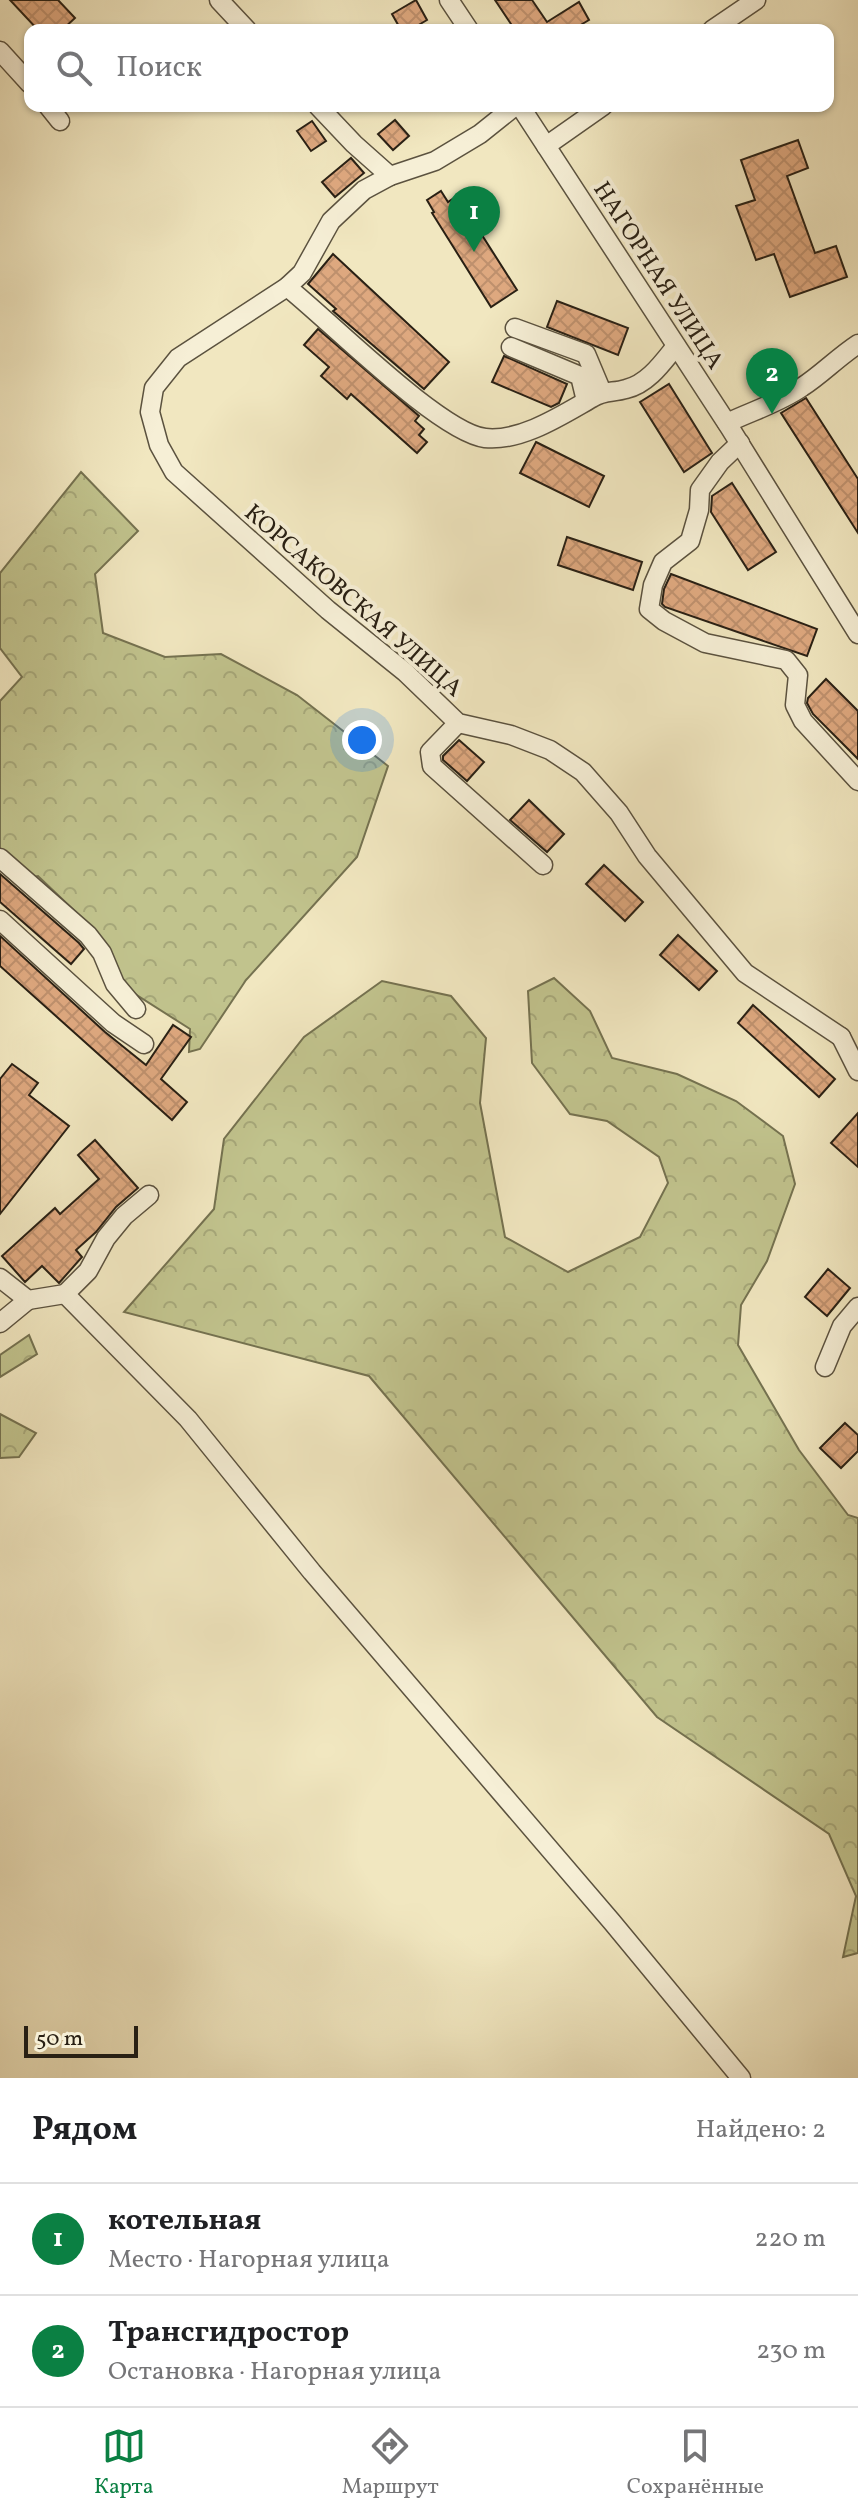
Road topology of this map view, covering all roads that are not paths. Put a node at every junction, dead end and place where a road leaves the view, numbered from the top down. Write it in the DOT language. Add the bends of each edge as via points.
graph roads {
  1 [pos="219,0"];
  2 [pos="449,0"];
  3 [pos="756,0"];
  4 [pos="241,24"];
  5 [pos="465,24"];
  6 [pos="721,24"];
  7 [pos="0,51"];
  8 [pos="24,77"];
  9 [pos="53,112"];
  10 [pos="324,112"];
  11 [pos="509,112"];
  12 [pos="521,112"];
  13 [pos="594,112"];
  14 [pos="60,121"];
  15 [pos="546,146"];
  16 [pos="390,176"];
  17 [pos="287,287"];
  18 [pos="515,328"];
  19 [pos="858,344"];
  20 [pos="676,346"];
  21 [pos="511,347"];
  22 [pos="594,396"];
  23 [pos="727,423"];
  24 [pos="740,443"];
  25 [pos="858,634"];
  26 [pos="458,723"];
  27 [pos="858,781"];
  28 [pos="0,858"];
  29 [pos="543,865"];
  30 [pos="0,920"];
  31 [pos="136,1009"];
  32 [pos="850,1036"];
  33 [pos="144,1044"];
  34 [pos="858,1071"];
  35 [pos="149,1195"];
  36 [pos="0,1278"];
  37 [pos="65,1294"];
  38 [pos="28,1300"];
  39 [pos="858,1307"];
  40 [pos="0,1323"];
  41 [pos="825,1367"];
  42 [pos="741,2078"];
  1 -- 4 [label="street"];
  2 -- 5 [label="street"];
  3 -- 6 [label="street"];
  7 -- 8 [label="street"];
  9 -- 14 [label="street"];
  10 -- 16 [label="street"];
  11 -- 16 [label="street" via="435,161"];
  12 -- 15 [label="street, НАГОРНАЯ УЛИЦА"];
  13 -- 15 [label="street"];
  15 -- 20 [label="street, НАГОРНАЯ УЛИЦА"];
  16 -- 17 [label="street" via="364,190 331,221 302,273"];
  17 -- 22 [label="street" via="426,406 483,438 511,437"];
  17 -- 26 [label="street, КОРСАКОВСКАЯ УЛИЦА" via="178,358 154,388 150,412 159,445 174,472"];
  18 -- 22 [label="street" via="586,354"];
  19 -- 23 [label="street" via="783,399"];
  20 -- 22 [label="street" via="652,375 628,389"];
  20 -- 23 [label="street, НАГОРНАЯ УЛИЦА"];
  21 -- 22 [label="street" via="580,376"];
  23 -- 24 [label="street, НАГОРНАЯ УЛИЦА"];
  24 -- 25 [label="street, НАГОРНАЯ УЛИЦА"];
  24 -- 27 [label="street" via="700,490 690,541 663,562 649,609 705,643 786,660 798,675 795,705 803,721"];
  26 -- 29 [label="street" via="430,752 432,766"];
  26 -- 32 [label="street, КОРСАКОВСКАЯ УЛИЦА" via="550,750 583,772 745,973"];
  28 -- 31 [label="street" via="88,935 115,984"];
  30 -- 33 [label="street" via="113,1023"];
  32 -- 34 [label="street"];
  35 -- 37 [label="street" via="124,1216 88,1271"];
  36 -- 38 [label="street"];
  37 -- 38 [label="street"];
  37 -- 42 [label="street" via="188,1419"];
  38 -- 40 [label="street"];
  39 -- 41 [label="street" via="842,1326"];
}
